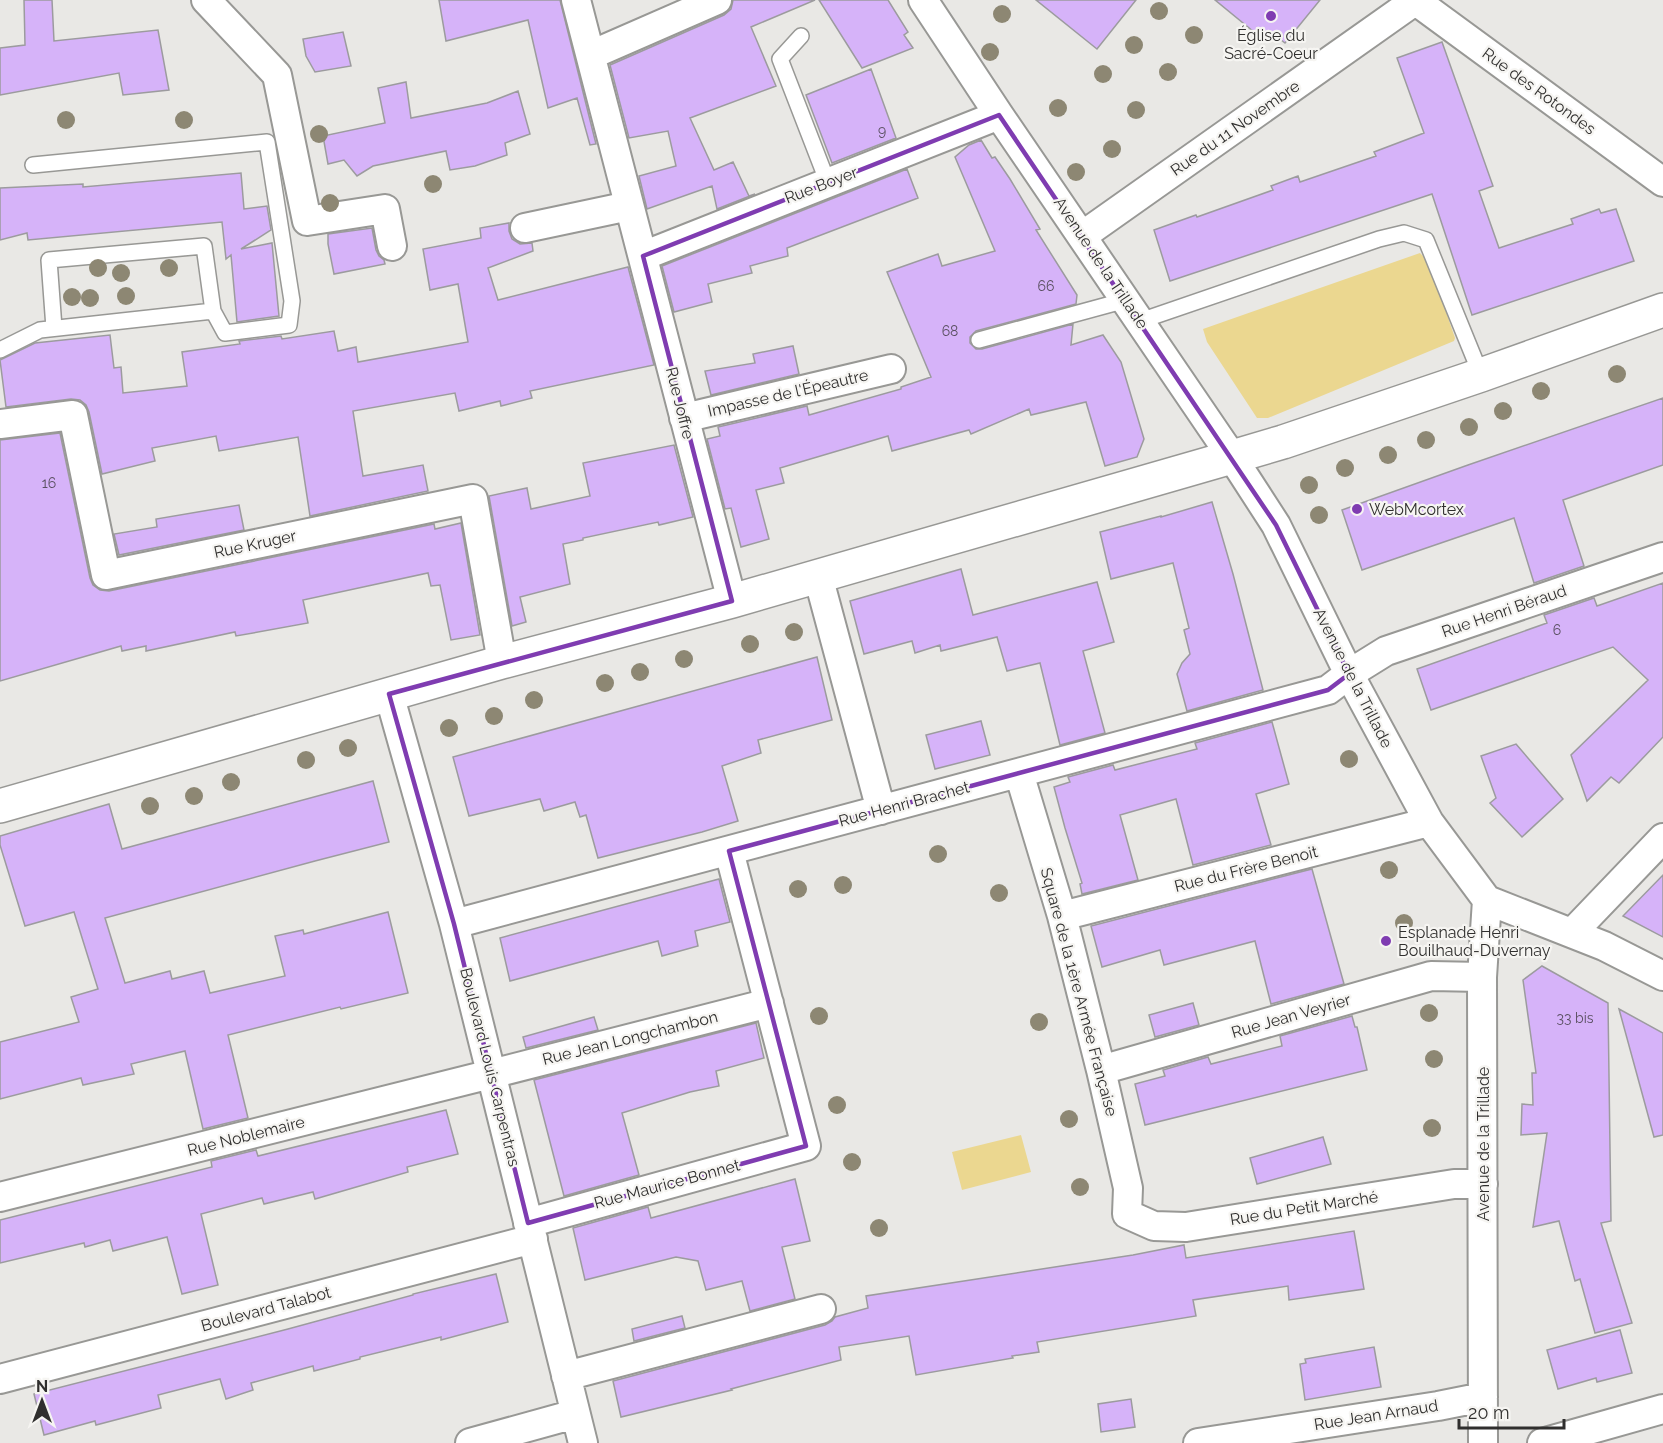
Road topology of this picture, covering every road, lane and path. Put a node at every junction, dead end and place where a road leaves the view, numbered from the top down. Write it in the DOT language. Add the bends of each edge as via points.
graph roads {
  1 [pos="206,0"];
  2 [pos="576,0"];
  3 [pos="717,0"];
  4 [pos="923,0"];
  5 [pos="1416,0"];
  6 [pos="801,36"];
  7 [pos="591,55"];
  8 [pos="999,115"];
  9 [pos="33,165"];
  10 [pos="1663,182"];
  11 [pos="828,183"];
  12 [pos="629,206"];
  13 [pos="525,228"];
  14 [pos="1082,236"];
  15 [pos="392,246"];
  16 [pos="643,256"];
  17 [pos="1133,310"];
  18 [pos="1663,310"];
  19 [pos="213,311"];
  20 [pos="54,328"];
  21 [pos="979,340"];
  22 [pos="0,350"];
  23 [pos="891,369"];
  24 [pos="1481,375"];
  25 [pos="684,418"];
  26 [pos="0,424"];
  27 [pos="1232,457"];
  28 [pos="1663,557"];
  29 [pos="818,576"];
  30 [pos="732,601"];
  31 [pos="502,662"];
  32 [pos="1349,674"];
  33 [pos="389,694"];
  34 [pos="1019,773"];
  35 [pos="0,806"];
  36 [pos="881,810"];
  37 [pos="1429,822"];
  38 [pos="1663,838"];
  39 [pos="729,850"];
  40 [pos="1487,900"];
  41 [pos="1062,916"];
  42 [pos="454,924"];
  43 [pos="1572,933"];
  44 [pos="1663,976"];
  45 [pos="1482,977"];
  46 [pos="769,1003"];
  47 [pos="1101,1070"];
  48 [pos="491,1074"];
  49 [pos="1483,1184"];
  50 [pos="0,1197"];
  51 [pos="1127,1214"];
  52 [pos="531,1231"];
  53 [pos="821,1309"];
  54 [pos="566,1376"];
  55 [pos="0,1379"];
  56 [pos="1483,1397"];
  57 [pos="1663,1409"];
  58 [pos="576,1414"];
  59 [pos="470,1443"];
  60 [pos="583,1443"];
  61 [pos="1198,1443"];
  62 [pos="1483,1443"];
  63 [pos="1542,1443"];
  1 -- 15 [label="street" via="277,75 307,222 385,209"];
  2 -- 7 [label="street, Rue Joffre"];
  3 -- 7 [label="street"];
  4 -- 8 [label="street, Avenue de la Trillade"];
  5 -- 10 [label="street, Rue des Rotondes"];
  5 -- 14 [label="street, Rue du 11 Novembre"];
  6 -- 11 [label="lane" via="780,59"];
  7 -- 12 [label="street, Rue Joffre"];
  8 -- 11 [label="street, Rue Boyer"];
  8 -- 14 [label="street, Avenue de la Trillade"];
  9 -- 19 [label="lane" via="267,142 292,301 290,325 225,333"];
  11 -- 16 [label="street, Rue Boyer"];
  12 -- 13 [label="street"];
  12 -- 16 [label="street, Rue Joffre"];
  14 -- 17 [label="street, Avenue de la Trillade"];
  16 -- 25 [label="street, Rue Joffre"];
  17 -- 21 [label="lane"];
  17 -- 24 [label="lane" via="1404,233 1426,240"];
  17 -- 27 [label="street, Avenue de la Trillade"];
  18 -- 24 [label="street"];
  19 -- 20 [label="lane"];
  19 -- 20 [label="lane" via="204,246 49,260"];
  20 -- 22 [label="lane" via="40,330"];
  23 -- 25 [label="street, Impasse de l'Épeautre"];
  24 -- 27 [label="street"];
  25 -- 30 [label="street, Rue Joffre"];
  26 -- 31 [label="street, Rue Kruger" via="73,415 106,575 473,499"];
  27 -- 29 [label="street"];
  27 -- 32 [label="street, Avenue de la Trillade" via="1276,525"];
  28 -- 32 [label="street, Rue Henri Béraud" via="1386,651"];
  29 -- 30 [label="street"];
  29 -- 36 [label="street"];
  30 -- 31 [label="street"];
  31 -- 33 [label="street"];
  32 -- 34 [label="street, Rue Henri Brachet" via="1328,690"];
  32 -- 37 [label="street, Avenue de la Trillade"];
  33 -- 35 [label="street"];
  33 -- 42 [label="street, Boulevard Louis Carpentras"];
  34 -- 36 [label="street, Rue Henri Brachet"];
  34 -- 41 [label="street, Square de la 1ère Armée Française"];
  36 -- 39 [label="street, Rue Henri Brachet"];
  37 -- 40 [label="street, Avenue de la Trillade"];
  37 -- 41 [label="street, Rue du Frère Benoit"];
  38 -- 43 [label="street"];
  39 -- 42 [label="street, Rue Henri Brachet"];
  39 -- 46 [label="street"];
  40 -- 43 [label="street"];
  40 -- 45 [label="street, Avenue de la Trillade"];
  41 -- 47 [label="street, Square de la 1ère Armée Française"];
  42 -- 48 [label="street, Boulevard Louis Carpentras"];
  43 -- 44 [label="street"];
  45 -- 47 [label="street, Rue Jean Veyrier" via="1431,976"];
  45 -- 49 [label="street, Avenue de la Trillade"];
  46 -- 48 [label="street, Rue Jean Longchambon"];
  46 -- 52 [label="street, Rue Maurice Bonnet" via="806,1146"];
  47 -- 51 [label="street, Square de la 1ère Armée Française" via="1128,1188"];
  48 -- 50 [label="street, Rue Noblemaire"];
  48 -- 52 [label="street, Boulevard Louis Carpentras"];
  49 -- 51 [label="street, Rue du Petit Marché" via="1454,1184 1186,1227 1154,1226"];
  49 -- 56 [label="street, Avenue de la Trillade"];
  52 -- 54 [label="street, Boulevard Louis Carpentras"];
  52 -- 55 [label="street, Boulevard Talabot"];
  53 -- 54 [label="street"];
  54 -- 58 [label="street, Boulevard Louis Carpentras"];
  56 -- 61 [label="street, Rue Jean Arnaud"];
  56 -- 62 [label="street, Avenue de la Trillade"];
  57 -- 63 [label="street"];
  58 -- 59 [label="street"];
  58 -- 60 [label="street, Boulevard Louis Carpentras"];
}
